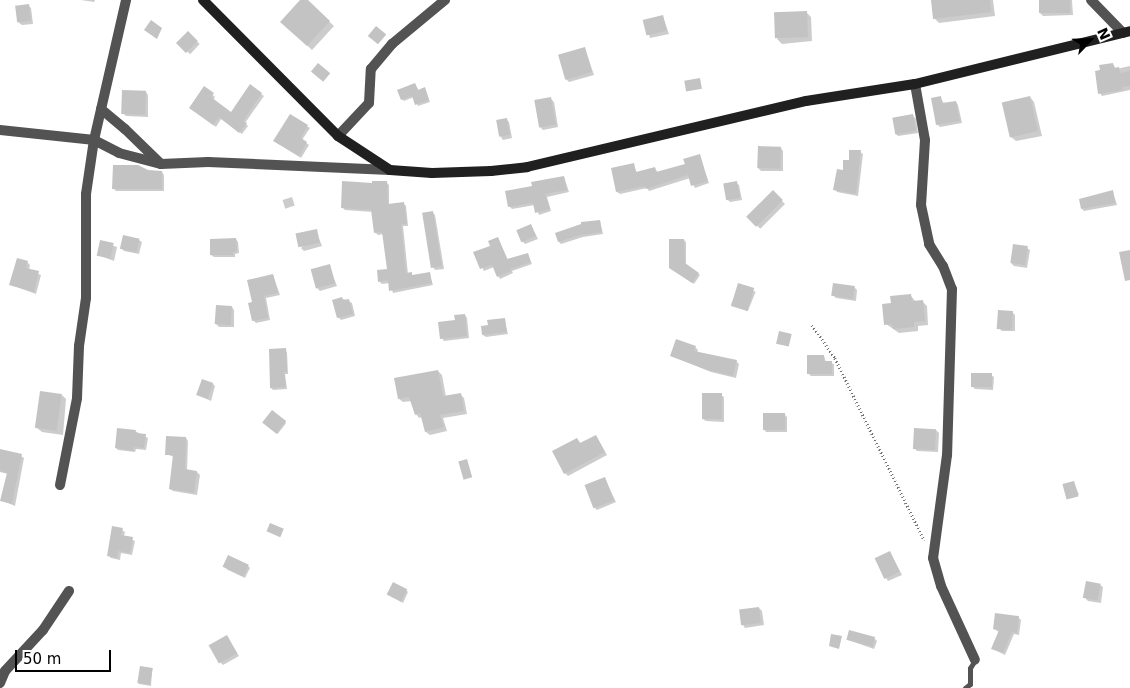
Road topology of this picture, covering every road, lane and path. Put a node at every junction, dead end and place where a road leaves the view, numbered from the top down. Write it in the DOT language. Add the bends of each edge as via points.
graph roads {
  1 [pos="126,0"];
  2 [pos="203,0"];
  3 [pos="445,0"];
  4 [pos="1091,0"];
  5 [pos="1127,32"];
  6 [pos="916,84"];
  7 [pos="101,109"];
  8 [pos="0,130"];
  9 [pos="338,136"];
  10 [pos="94,140"];
  11 [pos="161,164"];
  12 [pos="390,170"];
  13 [pos="812,325"];
  14 [pos="60,485"];
  15 [pos="925,541"];
  16 [pos="69,591"];
  17 [pos="975,660"];
  18 [pos="0,683"];
  19 [pos="965,688"];
  1 -- 7 [label="street"];
  2 -- 9 [label="street"];
  3 -- 9 [label="street" via="392,44 371,69 369,103"];
  4 -- 5 [label="street"];
  5 -- 6 [label="street"];
  6 -- 12 [label="street" via="806,101 527,166 461,172"];
  6 -- 17 [label="street" via="925,140 922,205 929,244 952,289 947,455 934,558 941,586"];
  7 -- 10 [label="street"];
  7 -- 11 [label="street"];
  8 -- 10 [label="street"];
  9 -- 12 [label="street"];
  10 -- 11 [label="street" via="119,153"];
  10 -- 14 [label="street" via="86,194 86,298 78,346 77,398"];
  11 -- 12 [label="street" via="208,162"];
  13 -- 15 [label="path" via="835,358"];
  16 -- 18 [label="street" via="43,630 5,671"];
  17 -- 19 [label="lane" via="970,668 970,684"];
}
